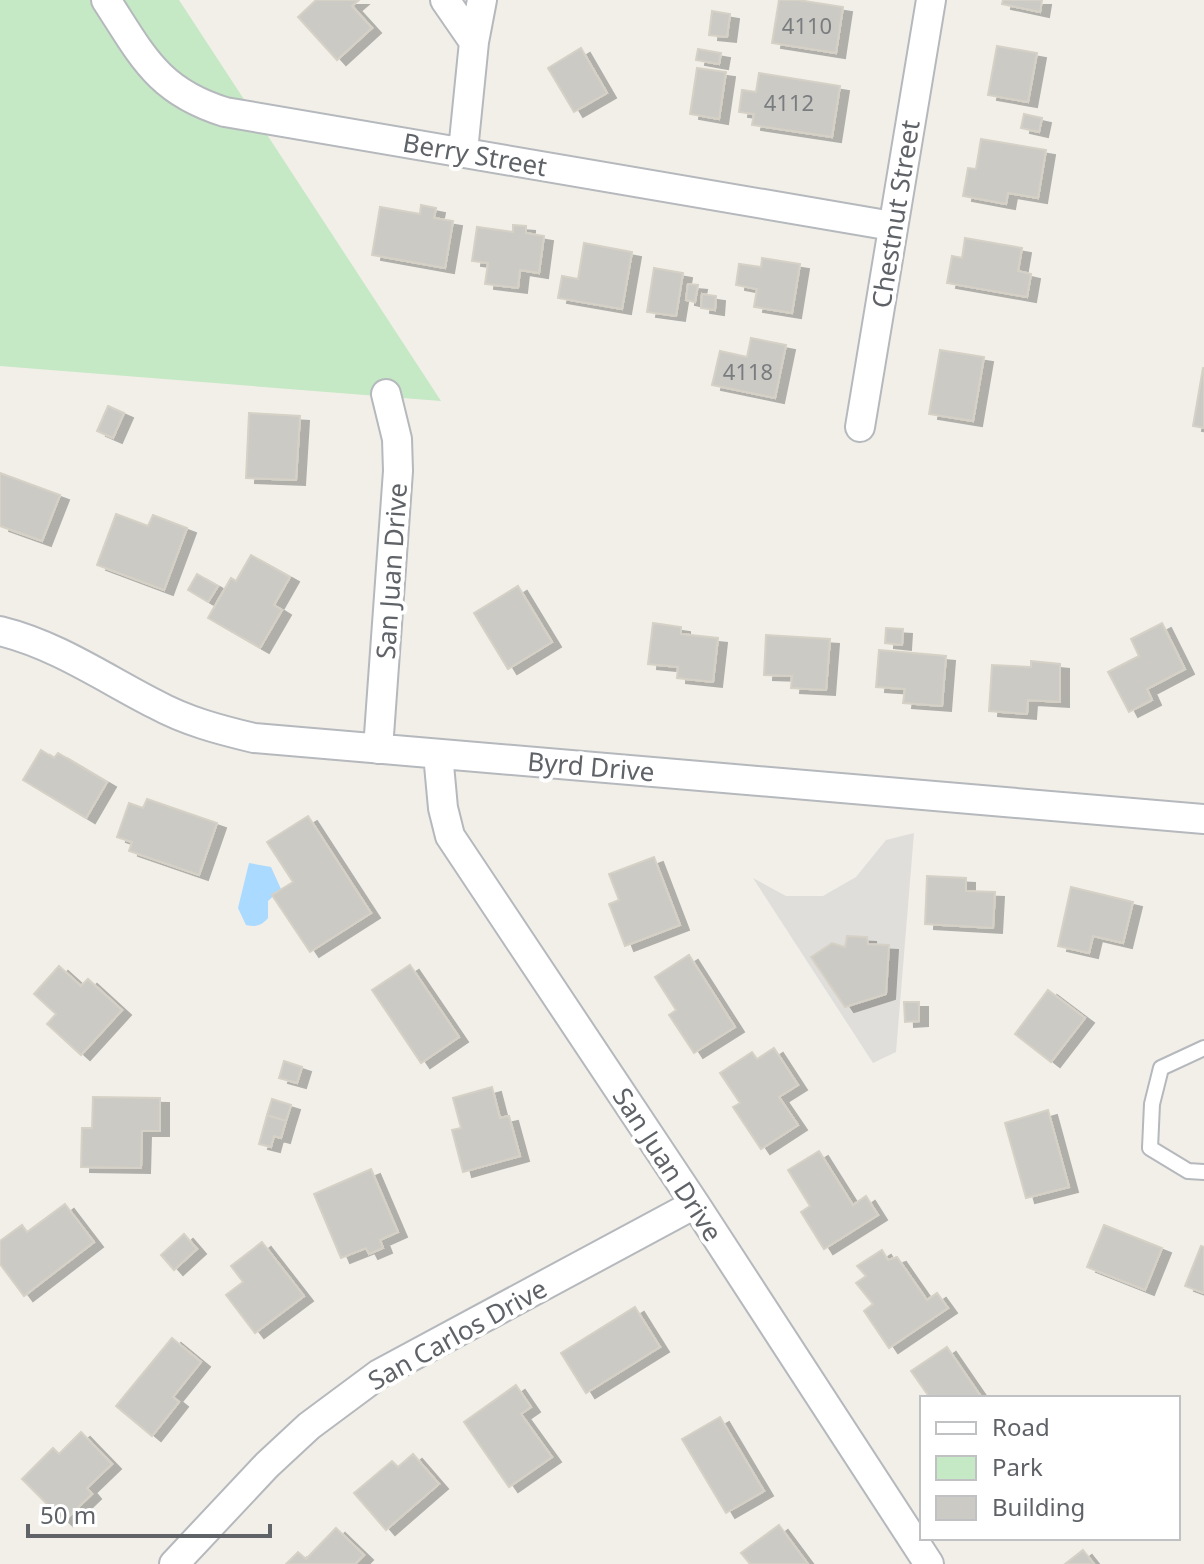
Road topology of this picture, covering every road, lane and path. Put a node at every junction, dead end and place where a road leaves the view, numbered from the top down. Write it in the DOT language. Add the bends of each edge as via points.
graph roads {
  1 [pos="106,0"];
  2 [pos="445,0"];
  3 [pos="482,0"];
  4 [pos="931,0"];
  5 [pos="474,42"];
  6 [pos="463,151"];
  7 [pos="892,226"];
  8 [pos="386,394"];
  9 [pos="860,427"];
  10 [pos="0,631"];
  11 [pos="378,749"];
  12 [pos="438,754"];
  13 [pos="1204,819"];
  14 [pos="1204,1048"];
  15 [pos="1204,1172"];
  16 [pos="695,1204"];
  17 [pos="174,1564"];
  18 [pos="929,1564"];
  1 -- 6 [label="street, Berry Street" via="152,69 199,104"];
  2 -- 5 [label="street"];
  3 -- 5 [label="street"];
  4 -- 7 [label="street, Chestnut Street"];
  5 -- 6 [label="street"];
  6 -- 7 [label="street, Berry Street"];
  7 -- 9 [label="street, Chestnut Street"];
  8 -- 11 [label="street, San Juan Drive" via="398,471"];
  10 -- 11 [label="street, Byrd Drive" via="53,650 158,706 215,729 254,738"];
  11 -- 12 [label="street, Byrd Drive"];
  12 -- 13 [label="street, Byrd Drive"];
  12 -- 16 [label="street, San Juan Drive" via="450,836"];
  14 -- 15 [label="lane" via="1161,1068 1152,1104 1150,1148 1188,1171"];
  16 -- 17 [label="street, San Carlos Drive" via="379,1374 298,1436"];
  16 -- 18 [label="street, San Juan Drive"];
}
